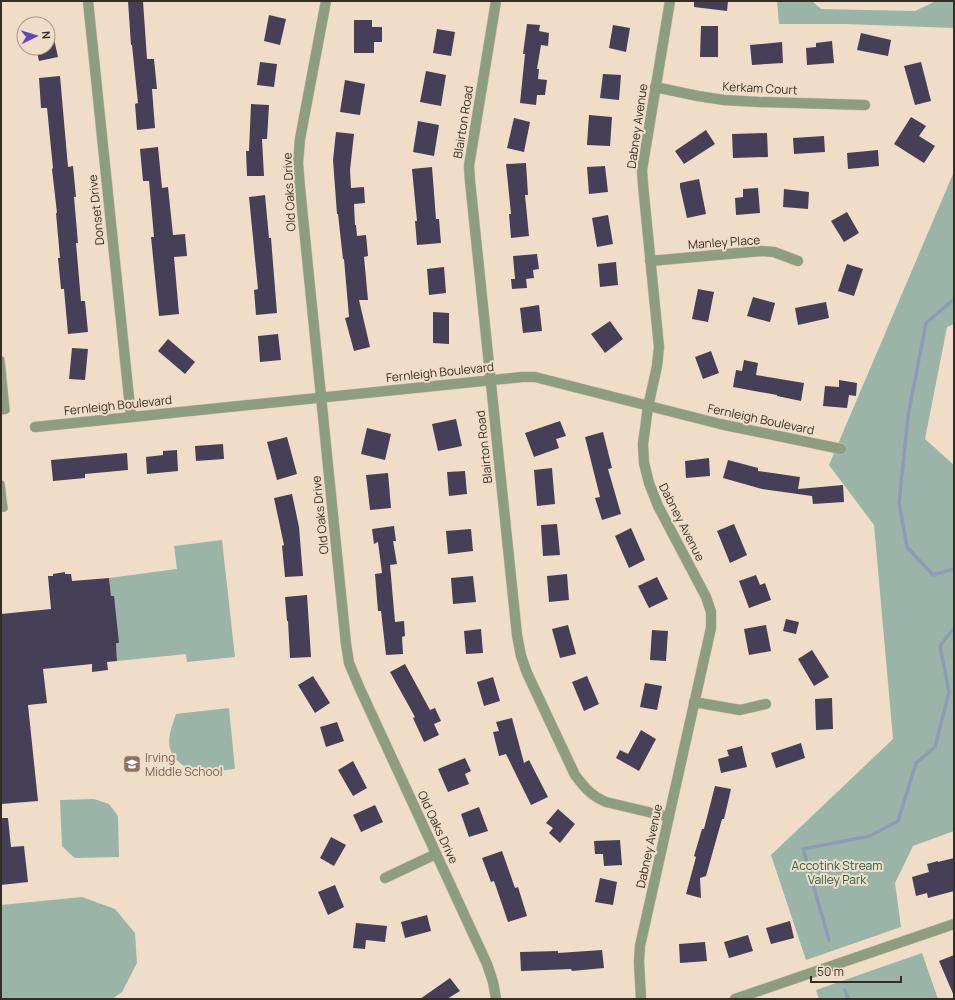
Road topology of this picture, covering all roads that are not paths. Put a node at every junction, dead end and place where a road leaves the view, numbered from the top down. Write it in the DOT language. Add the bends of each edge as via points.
graph roads {
  1 [pos="88,1"];
  2 [pos="326,1"];
  3 [pos="496,1"];
  4 [pos="670,1"];
  5 [pos="655,87"];
  6 [pos="865,104"];
  7 [pos="650,261"];
  8 [pos="798,261"];
  9 [pos="1,360"];
  10 [pos="491,380"];
  11 [pos="322,397"];
  12 [pos="648,406"];
  13 [pos="1,411"];
  14 [pos="131,417"];
  15 [pos="36,427"];
  16 [pos="841,449"];
  17 [pos="1,484"];
  18 [pos="1,508"];
  19 [pos="694,702"];
  20 [pos="766,704"];
  21 [pos="669,817"];
  22 [pos="436,854"];
  23 [pos="385,878"];
  24 [pos="954,924"];
  25 [pos="496,999"];
  26 [pos="641,999"];
  27 [pos="735,999"];
  1 -- 14 [label="street, Donset Drive"];
  2 -- 11 [label="street, Old Oaks Drive" via="300,139 298,163"];
  3 -- 10 [label="street, Blairton Road" via="469,166"];
  4 -- 5 [label="street, Dabney Avenue"];
  5 -- 6 [label="street, Kerkam Court" via="724,100"];
  5 -- 7 [label="street, Dabney Avenue" via="642,170"];
  7 -- 8 [label="street, Manley Place" via="761,251 774,252"];
  7 -- 12 [label="street, Dabney Avenue" via="659,347"];
  9 -- 13 [label="lane" via="6,410"];
  10 -- 11 [label="street, Fernleigh Boulevard"];
  10 -- 12 [label="street, Fernleigh Boulevard" via="536,377"];
  10 -- 21 [label="street, Blairton Road" via="517,635 527,673 575,775 586,790 606,802"];
  11 -- 14 [label="street, Fernleigh Boulevard"];
  11 -- 22 [label="street, Old Oaks Drive" via="350,663"];
  12 -- 16 [label="street, Fernleigh Boulevard"];
  12 -- 19 [label="street, Dabney Avenue" via="643,444 649,483 711,612 711,628"];
  14 -- 15 [label="street, Fernleigh Boulevard"];
  17 -- 18 [label="lane" via="4,508"];
  19 -- 20 [label="street" via="740,710"];
  19 -- 21 [label="street, Dabney Avenue"];
  21 -- 26 [label="street, Dabney Avenue" via="640,946"];
  22 -- 23 [label="street"];
  22 -- 25 [label="street, Old Oaks Drive" via="487,964"];
  24 -- 27 [label="street"];
}
